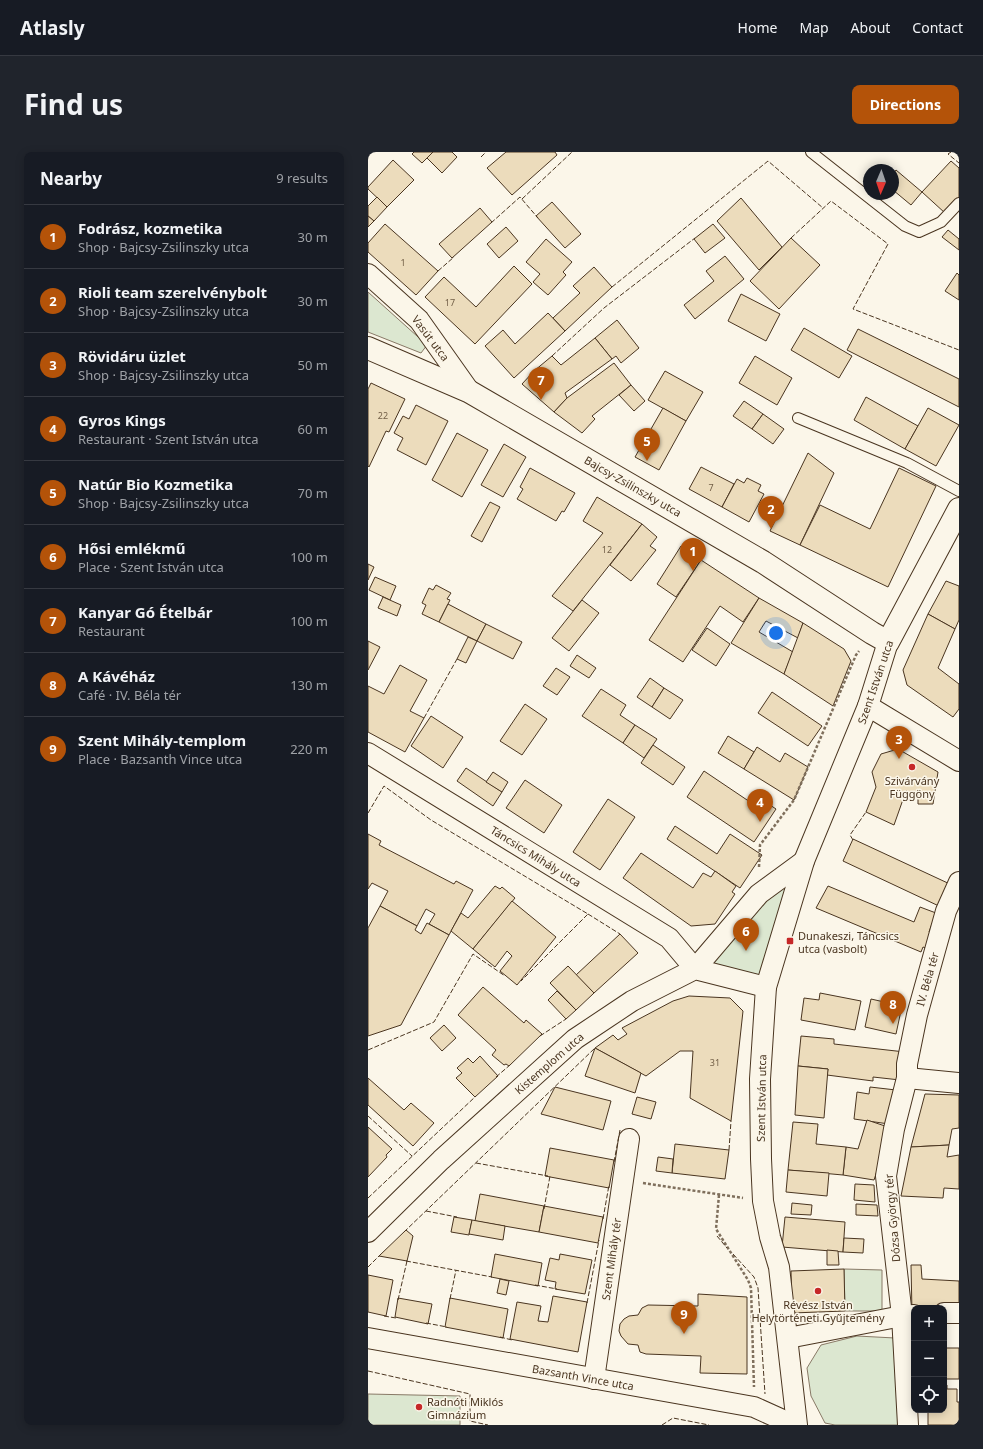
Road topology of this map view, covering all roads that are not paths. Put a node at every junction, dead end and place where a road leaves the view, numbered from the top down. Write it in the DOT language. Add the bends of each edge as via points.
graph roads {
  1 [pos="811,152"];
  2 [pos="959,203"];
  3 [pos="368,274"];
  4 [pos="368,348"];
  5 [pos="470,392"];
  6 [pos="798,418"];
  7 [pos="959,492"];
  8 [pos="959,509"];
  9 [pos="880,637"];
  10 [pos="868,706"];
  11 [pos="368,753"];
  12 [pos="959,761"];
  13 [pos="804,861"];
  14 [pos="959,882"];
  15 [pos="695,969"];
  16 [pos="766,986"];
  17 [pos="907,1078"];
  18 [pos="959,1082"];
  19 [pos="629,1138"];
  20 [pos="368,1232"];
  21 [pos="959,1313"];
  22 [pos="947,1314"];
  23 [pos="908,1315"];
  24 [pos="368,1338"];
  25 [pos="788,1338"];
  26 [pos="594,1379"];
  27 [pos="794,1425"];
  28 [pos="798,1425"];
  29 [pos="908,1425"];
  1 -- 2 [label="lane" via="905,226 919,232 941,222"];
  3 -- 5 [label="street, Vasút utca" via="419,320"];
  4 -- 5 [label="main road, Bajcsy-Zsilinszky utca"];
  5 -- 9 [label="main road, Bajcsy-Zsilinszky utca" via="763,562"];
  6 -- 7 [label="lane" via="907,463"];
  8 -- 9 [label="main road, Szent István utca"];
  9 -- 10 [label="street, Szent István utca"];
  10 -- 12 [label="street"];
  10 -- 13 [label="street, Szent István utca"];
  11 -- 15 [label="street, Táncsics Mihály utca" via="669,938"];
  13 -- 15 [label="street" via="759,894"];
  13 -- 16 [label="street, Szent István utca"];
  14 -- 17 [label="street, IV. Béla tér" via="946,911 919,1007 907,1064"];
  15 -- 16 [label="street"];
  15 -- 20 [label="street, Kistemplom utca" via="632,1001 575,1039 441,1160"];
  16 -- 25 [label="street, Szent István utca" via="760,1079 763,1201 779,1267"];
  17 -- 18 [label="street"];
  17 -- 23 [label="street, Dózsa György tér" via="894,1129 886,1176"];
  19 -- 26 [label="street, Szent Mihály tér"];
  21 -- 22 [label="street"];
  23 -- 25 [label="street"];
  23 -- 29 [label="street"];
  24 -- 26 [label="street, Bazsanth Vince utca"];
  25 -- 28 [label="street"];
  26 -- 27 [label="street, Bazsanth Vince utca" via="754,1407"];
}
